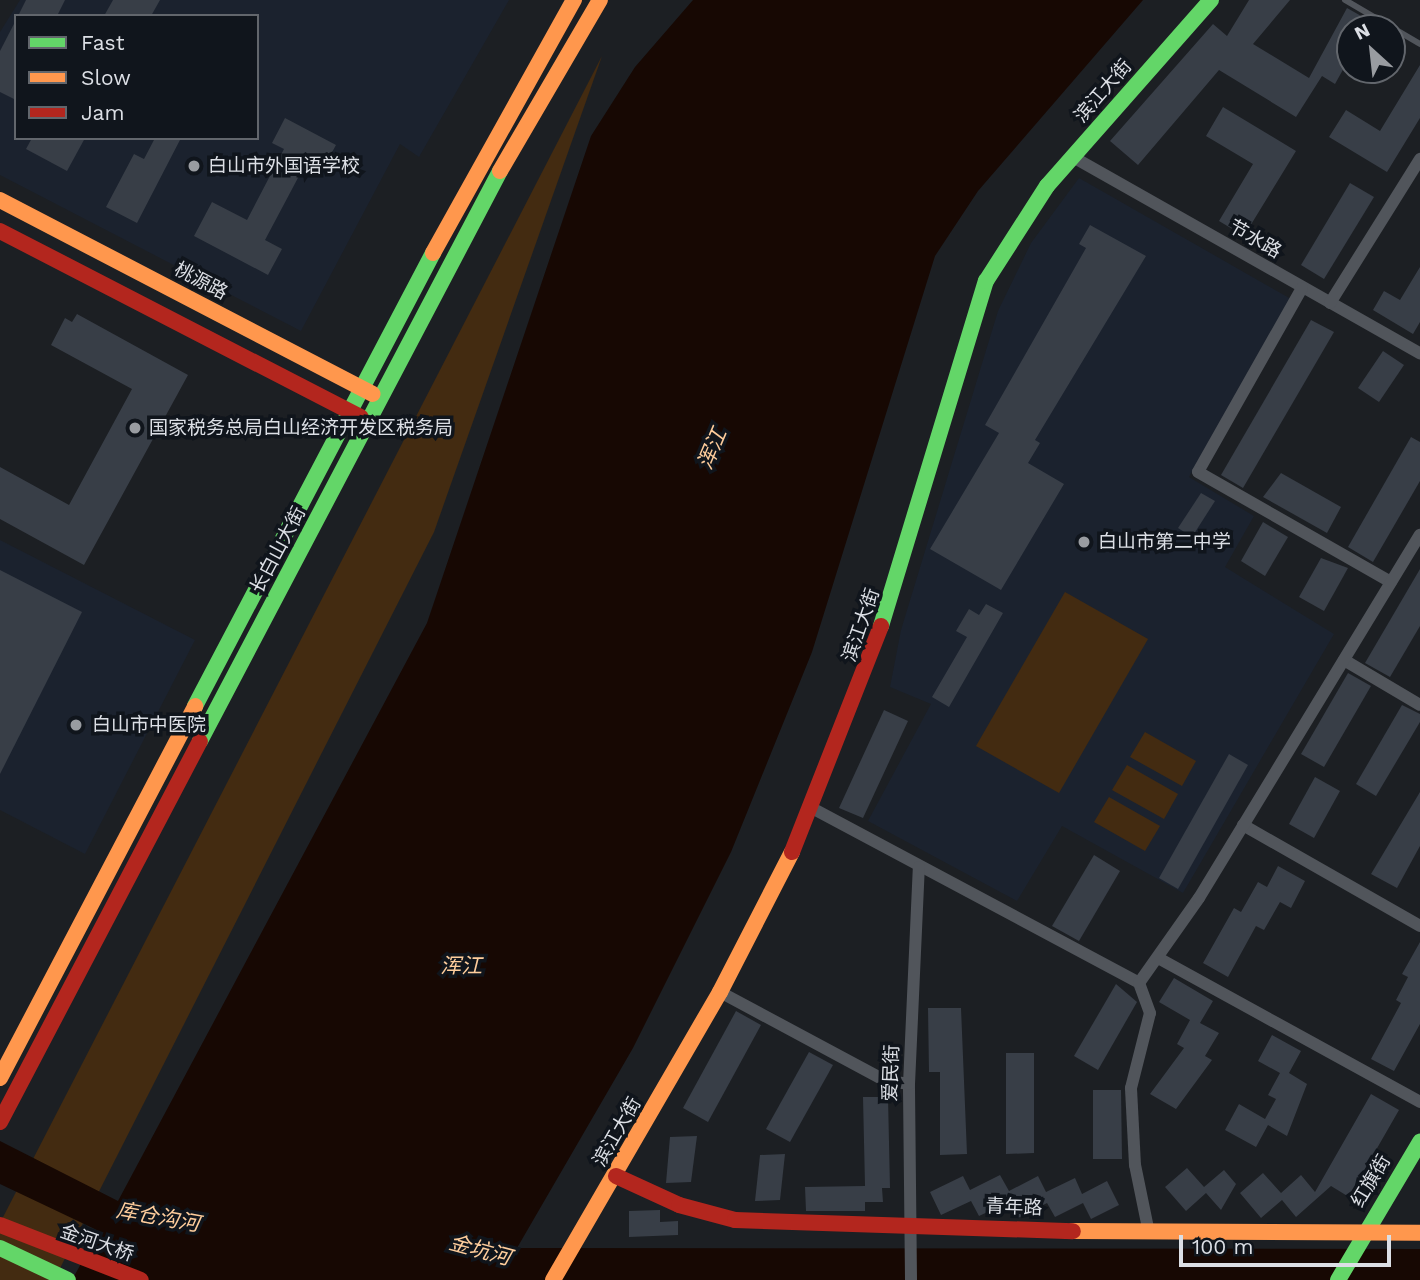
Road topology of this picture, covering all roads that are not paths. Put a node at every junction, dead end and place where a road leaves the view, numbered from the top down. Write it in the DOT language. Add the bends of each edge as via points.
graph roads {
  1 [pos="574,0"];
  2 [pos="600,0"];
  3 [pos="1211,0"];
  4 [pos="1345,0"];
  5 [pos="1420,44"];
  6 [pos="1073,157"];
  7 [pos="1420,159"];
  8 [pos="0,200"];
  9 [pos="0,231"];
  10 [pos="1302,288"];
  11 [pos="1330,303"];
  12 [pos="1420,353"];
  13 [pos="360,388"];
  14 [pos="383,398"];
  15 [pos="349,412"];
  16 [pos="369,421"];
  17 [pos="1420,535"];
  18 [pos="1391,582"];
  19 [pos="1344,660"];
  20 [pos="1420,705"];
  21 [pos="810,807"];
  22 [pos="1243,825"];
  23 [pos="919,867"];
  24 [pos="1420,926"];
  25 [pos="1160,959"];
  26 [pos="1139,983"];
  27 [pos="720,992"];
  28 [pos="0,1078"];
  29 [pos="909,1084"];
  30 [pos="1420,1102"];
  31 [pos="0,1122"];
  32 [pos="1420,1142"];
  33 [pos="616,1175"];
  34 [pos="0,1225"];
  35 [pos="909,1230"];
  36 [pos="1149,1233"];
  37 [pos="1420,1233"];
  38 [pos="1361,1240"];
  39 [pos="0,1248"];
  40 [pos="68,1280"];
  41 [pos="141,1280"];
  42 [pos="553,1280"];
  43 [pos="911,1280"];
  44 [pos="1338,1280"];
  1 -- 13 [label="street, 长白山大街"];
  2 -- 14 [label="street, 长白山大街" via="506,160"];
  3 -- 6 [label="street, 滨江大街"];
  4 -- 5 [label="lane"];
  6 -- 10 [label="street, 节水路"];
  6 -- 21 [label="street, 滨江大街" via="1027,213 986,281 895,590"];
  7 -- 11 [label="street"];
  8 -- 13 [label="street, 桃源路"];
  9 -- 15 [label="street"];
  10 -- 11 [label="street, 节水路"];
  10 -- 18 [label="street" via="1198,472"];
  11 -- 12 [label="street, 节水路"];
  13 -- 14 [label="street, 桃源路"];
  13 -- 15 [label="street, 长白山大街"];
  14 -- 16 [label="street, 长白山大街"];
  15 -- 16 [label="street"];
  15 -- 28 [label="street, 长白山大街"];
  16 -- 31 [label="street, 长白山大街"];
  17 -- 18 [label="street"];
  18 -- 19 [label="street"];
  19 -- 20 [label="street"];
  19 -- 22 [label="street"];
  21 -- 23 [label="street"];
  21 -- 27 [label="street, 滨江大街"];
  22 -- 24 [label="street"];
  22 -- 25 [label="street"];
  23 -- 26 [label="street"];
  23 -- 29 [label="street, 爱民街"];
  25 -- 26 [label="street"];
  25 -- 30 [label="street"];
  26 -- 36 [label="street" via="1150,1013 1131,1088 1135,1165"];
  27 -- 29 [label="street" via="886,1081"];
  27 -- 33 [label="street, 滨江大街"];
  29 -- 35 [label="street, 爱民街"];
  32 -- 38 [label="street, 红旗街"];
  33 -- 35 [label="street, 青年路" via="679,1205 735,1220"];
  33 -- 42 [label="street, 滨江大街"];
  34 -- 41 [label="street, 金河大桥" via="40,1245"];
  35 -- 36 [label="street, 青年路"];
  35 -- 43 [label="street, 爱民街"];
  36 -- 38 [label="street, 青年路"];
  37 -- 38 [label="street, 青年路"];
  38 -- 44 [label="street, 红旗街"];
  39 -- 40 [label="street" via="30,1266"];
}
